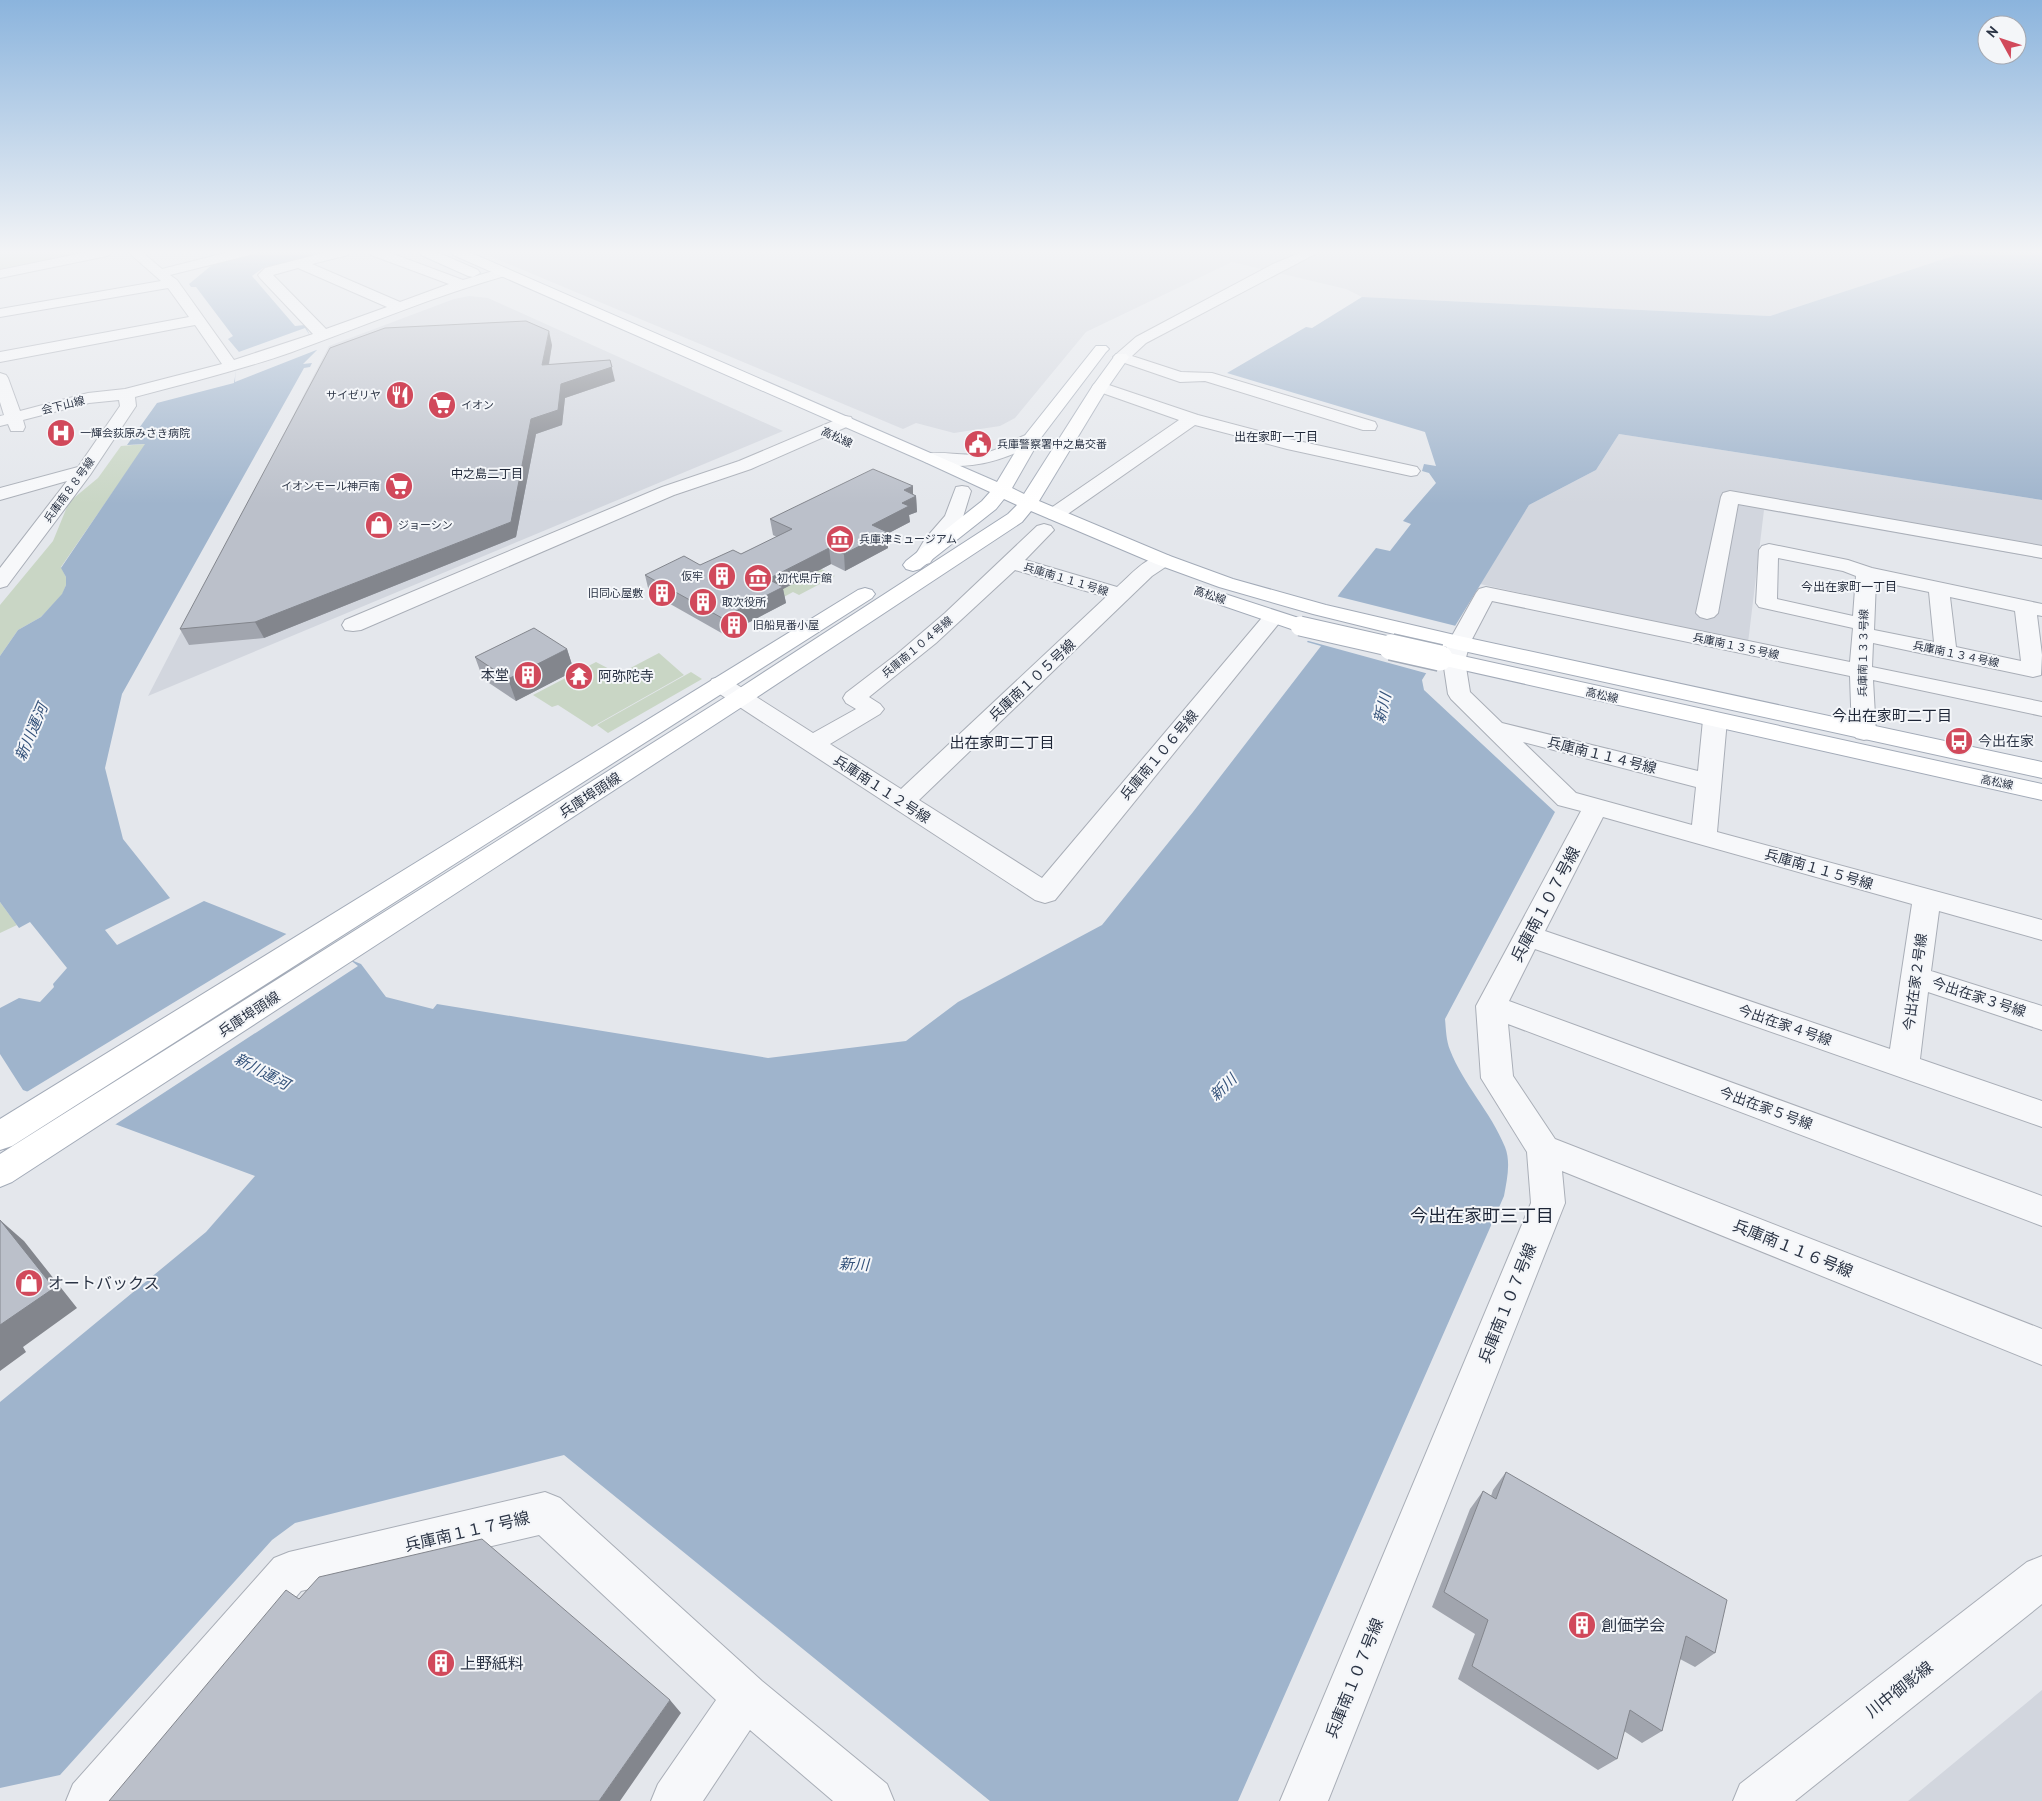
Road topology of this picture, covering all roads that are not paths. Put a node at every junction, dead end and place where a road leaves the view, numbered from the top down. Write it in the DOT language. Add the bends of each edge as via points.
graph roads {
  1 [pos="112,336"];
  2 [pos="210,336"];
  3 [pos="614,336"];
  4 [pos="641,336"];
  5 [pos="1149,336"];
  6 [pos="318,337"];
  7 [pos="1105,346"];
  8 [pos="0,357"];
  9 [pos="1120,358"];
  10 [pos="233,365"];
  11 [pos="702,375"];
  12 [pos="0,378"];
  13 [pos="1100,388"];
  14 [pos="126,394"];
  15 [pos="1330,414"];
  16 [pos="1192,419"];
  17 [pos="10,422"];
  18 [pos="1369,426"];
  19 [pos="0,431"];
  20 [pos="844,431"];
  21 [pos="1032,438"];
  22 [pos="1287,444"];
  23 [pos="931,458"];
  24 [pos="84,471"];
  25 [pos="1411,471"];
  26 [pos="944,484"];
  27 [pos="962,492"];
  28 [pos="0,494"];
  29 [pos="995,498"];
  30 [pos="1022,510"];
  31 [pos="1050,522"];
  32 [pos="2042,552"];
  33 [pos="923,559"];
  34 [pos="1011,562"];
  35 [pos="1154,566"];
  36 [pos="1866,573"];
  37 [pos="0,582"];
  38 [pos="1939,588"];
  39 [pos="1121,596"];
  40 [pos="2033,608"];
  41 [pos="1706,613"];
  42 [pos="1273,617"];
  43 [pos="353,625"];
  44 [pos="1863,629"];
  45 [pos="1451,651"];
  46 [pos="1946,652"];
  47 [pos="2037,664"];
  48 [pos="1861,673"];
  49 [pos="720,684"];
  50 [pos="740,698"];
  51 [pos="2042,709"];
  52 [pos="1715,720"];
  53 [pos="1494,728"];
  54 [pos="1864,733"];
  55 [pos="812,744"];
  56 [pos="2042,770"];
  57 [pos="1709,782"];
  58 [pos="2042,792"];
  59 [pos="902,802"];
  60 [pos="1596,807"];
  61 [pos="1704,837"];
  62 [pos="1045,893"];
  63 [pos="1927,899"];
  64 [pos="2042,930"];
  65 [pos="1528,936"];
  66 [pos="332,944"];
  67 [pos="1916,977"];
  68 [pos="1491,1006"];
  69 [pos="2042,1018"];
  70 [pos="1903,1066"];
  71 [pos="2042,1114"];
  72 [pos="40,1129"];
  73 [pos="0,1136"];
  74 [pos="1543,1149"];
  75 [pos="0,1172"];
  76 [pos="2042,1211"];
  77 [pos="2042,1347"];
  78 [pos="2042,1577"];
  79 [pos="746,1697"];
  80 [pos="90,1801"];
  81 [pos="675,1801"];
  82 [pos="870,1801"];
  83 [pos="1304,1801"];
  84 [pos="1757,1801"];
  1 -- 8 [label="street"];
  2 -- 10 [label="street"];
  3 -- 11 [label="main road"];
  4 -- 20 [label="main road, 高松線"];
  5 -- 9 [label="street"];
  6 -- 10 [label="street, 会下山線"];
  7 -- 21 [label="main road, 兵庫埠頭線"];
  9 -- 13 [label="main road, 兵庫埠頭線"];
  9 -- 15 [label="street" via="1180,377 1206,376"];
  10 -- 14 [label="street, 会下山線"];
  12 -- 17 [label="street"];
  13 -- 16 [label="street"];
  13 -- 30 [label="main road, 兵庫埠頭線"];
  14 -- 17 [label="street, 会下山線" via="96,407"];
  14 -- 24 [label="street, 兵庫南８８号線" via="128,406"];
  15 -- 18 [label="street"];
  15 -- 22 [label="street"];
  16 -- 22 [label="street"];
  16 -- 31 [label="street, 兵庫南１０４号線"];
  17 -- 19 [label="street, 会下山線"];
  20 -- 23 [label="main road, 高松線"];
  20 -- 43 [label="street" via="816,427 745,465 668,491"];
  21 -- 23 [label="street" via="1008,452 985,460 963,462"];
  21 -- 29 [label="main road, 兵庫埠頭線"];
  22 -- 25 [label="street"];
  23 -- 29 [label="main road, 高松線"];
  24 -- 28 [label="street"];
  24 -- 37 [label="street, 兵庫南８８号線"];
  26 -- 27 [label="main road, 高松線"];
  27 -- 29 [label="main road, 高松線"];
  27 -- 33 [label="street" via="954,517"];
  29 -- 30 [label="main road, 高松線"];
  29 -- 33 [label="main road, 兵庫埠頭線"];
  30 -- 31 [label="main road, 高松線"];
  30 -- 50 [label="main road, 兵庫埠頭線"];
  31 -- 34 [label="street, 兵庫南１０４号線"];
  31 -- 35 [label="main road, 高松線"];
  32 -- 41 [label="street" via="1730,497"];
  33 -- 49 [label="main road, 兵庫埠頭線"];
  34 -- 39 [label="street, 兵庫南１１１号線"];
  34 -- 55 [label="street, 兵庫南１０４号線" via="932,637 854,698 872,708"];
  35 -- 39 [label="street, 兵庫南１０５号線"];
  35 -- 42 [label="main road, 高松線"];
  35 -- 45 [label="main road, 高松線" via="1226,583"];
  36 -- 38 [label="street"];
  36 -- 44 [label="street, 兵庫南１３３号線"];
  36 -- 44 [label="street, 兵庫南１３４号線" via="1848,566 1770,550 1766,604"];
  38 -- 40 [label="street"];
  38 -- 46 [label="street"];
  39 -- 59 [label="street, 兵庫南１０５号線"];
  40 -- 47 [label="street"];
  42 -- 45 [label="main road, 高松線, bridge" via="1300,626"];
  42 -- 62 [label="street, 兵庫南１０６号線"];
  44 -- 46 [label="street, 兵庫南１３４号線"];
  44 -- 48 [label="street, 兵庫南１３３号線"];
  45 -- 48 [label="street, 兵庫南１３５号線" via="1486,593"];
  45 -- 52 [label="main road, 高松線"];
  45 -- 53 [label="street" via="1459,694"];
  45 -- 54 [label="main road, 高松線"];
  46 -- 47 [label="street, 兵庫南１３４号線" via="2033,670"];
  48 -- 51 [label="street, 兵庫南１３５号線"];
  48 -- 54 [label="street, 兵庫南１３３号線"];
  49 -- 50 [label="street, 兵庫南１１２号線"];
  49 -- 66 [label="main road, 兵庫埠頭線"];
  50 -- 55 [label="street, 兵庫南１１２号線"];
  50 -- 66 [label="main road, 兵庫埠頭線"];
  52 -- 57 [label="street"];
  52 -- 58 [label="main road, 高松線"];
  53 -- 57 [label="street, 兵庫南１１４号線"];
  53 -- 60 [label="street" via="1567,799"];
  54 -- 56 [label="main road, 高松線"];
  55 -- 59 [label="street, 兵庫南１１２号線"];
  57 -- 61 [label="street"];
  59 -- 62 [label="street, 兵庫南１１２号線"];
  60 -- 61 [label="street, 兵庫南１１５号線"];
  60 -- 65 [label="street, 兵庫南１０７号線"];
  61 -- 63 [label="street, 兵庫南１１５号線"];
  63 -- 64 [label="street, 兵庫南１１５号線"];
  63 -- 67 [label="street, 今出在家２号線"];
  65 -- 68 [label="street, 兵庫南１０７号線"];
  65 -- 70 [label="street, 今出在家４号線"];
  66 -- 72 [label="main road, 兵庫埠頭線"];
  67 -- 69 [label="street, 今出在家３号線"];
  67 -- 70 [label="street, 今出在家２号線"];
  68 -- 74 [label="street, 兵庫南１０７号線" via="1497,1078"];
  68 -- 76 [label="street, 今出在家５号線"];
  70 -- 71 [label="street, 今出在家４号線"];
  72 -- 73 [label="main road, 兵庫埠頭線"];
  72 -- 75 [label="main road, 兵庫埠頭線"];
  74 -- 77 [label="street, 兵庫南１１６号線"];
  74 -- 83 [label="street, 兵庫南１０７号線" via="1548,1204"];
  78 -- 84 [label="street, 川中御影線"];
  79 -- 80 [label="street, 兵庫南１１７号線" via="545,1513 289,1573"];
  79 -- 81 [label="street"];
  79 -- 82 [label="street, 兵庫南１１７号線"];
}
